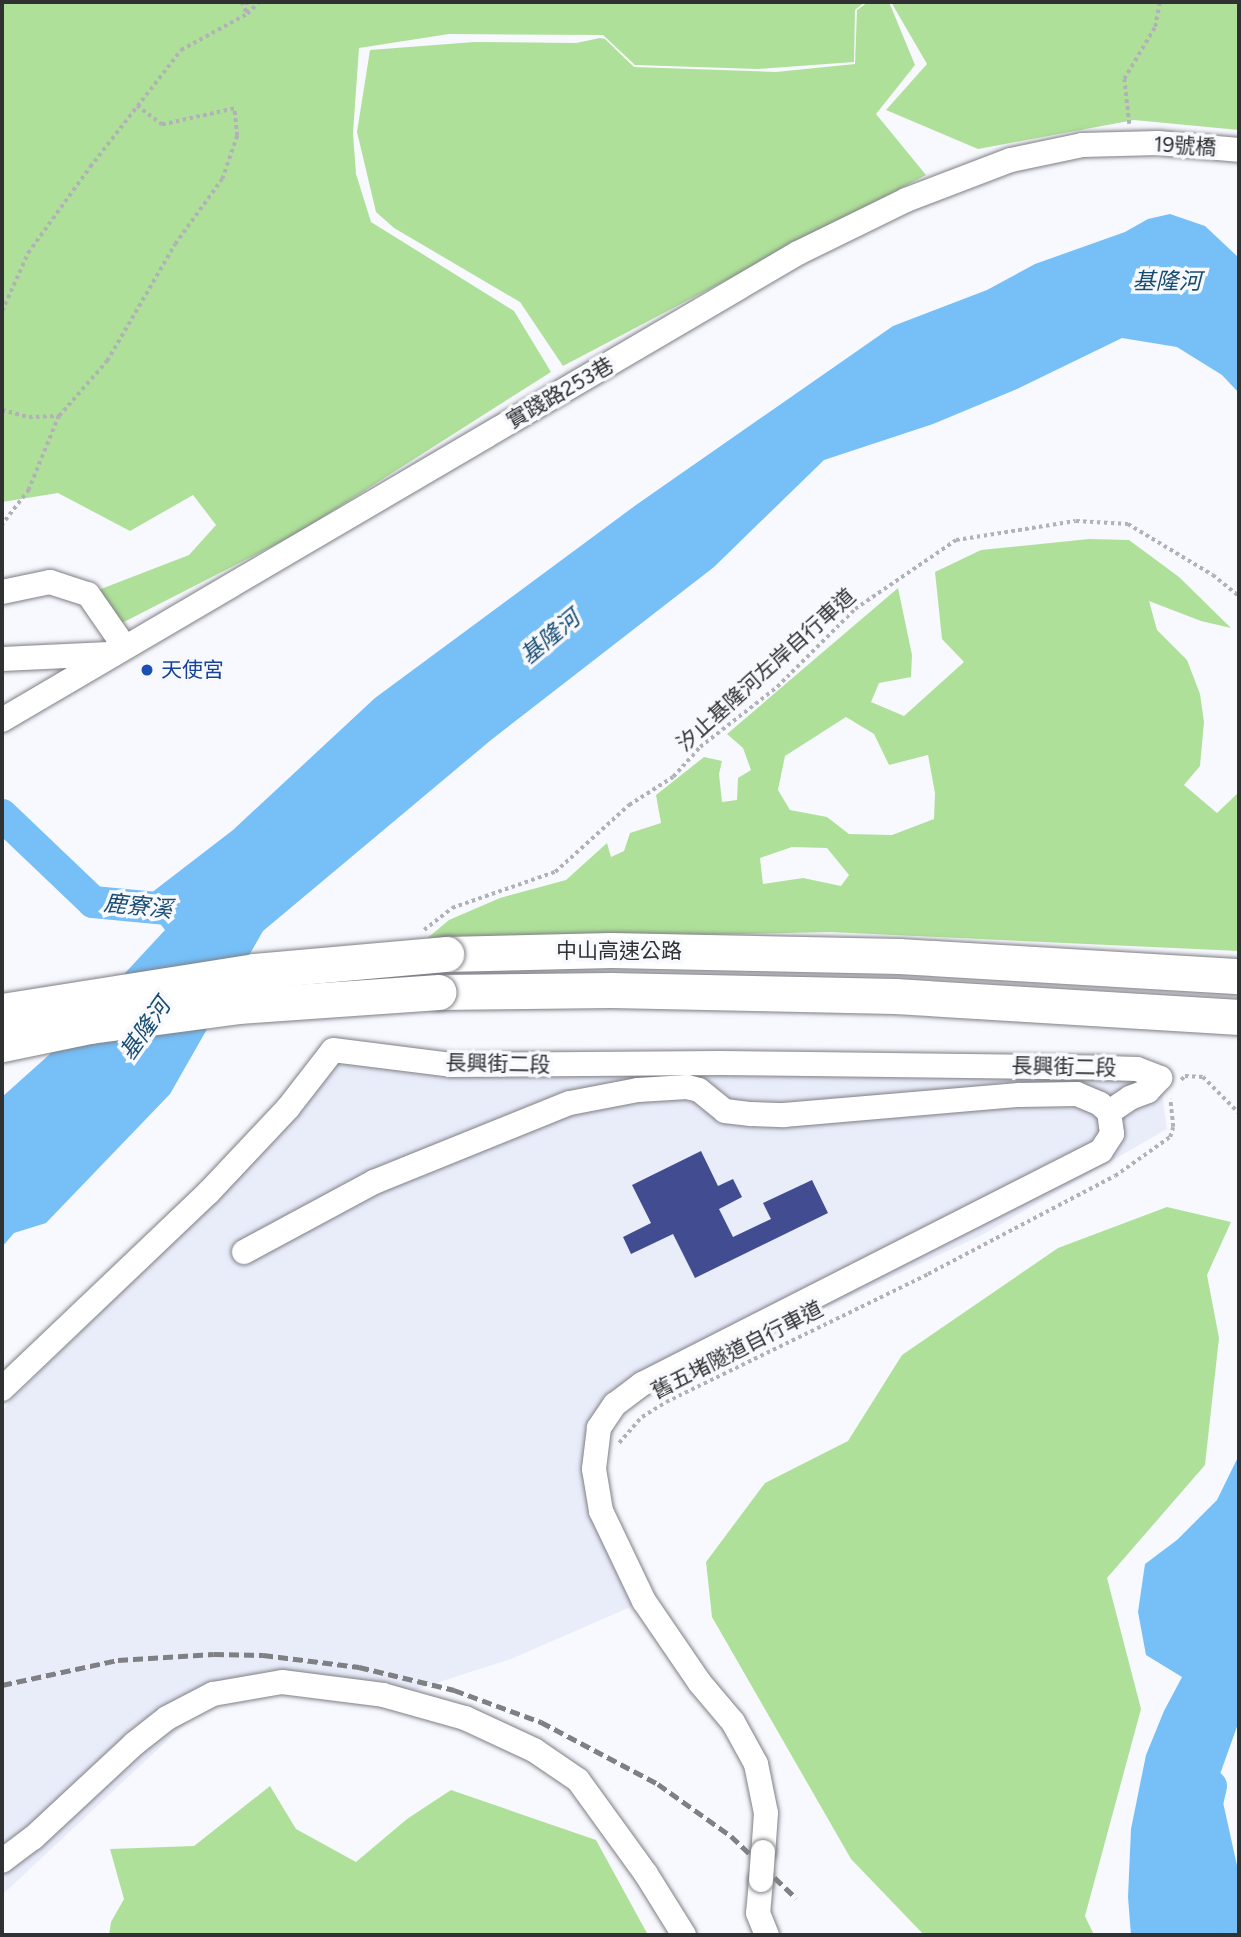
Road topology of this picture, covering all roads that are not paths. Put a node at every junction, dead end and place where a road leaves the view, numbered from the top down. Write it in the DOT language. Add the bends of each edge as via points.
graph roads {
  1 [pos="1130,143"];
  2 [pos="1239,150"];
  3 [pos="2,592"];
  4 [pos="117,650"];
  5 [pos="52,657"];
  6 [pos="2,659"];
  7 [pos="55,688"];
  8 [pos="9,716"];
  9 [pos="1239,976"];
  10 [pos="2,1011"];
  11 [pos="1239,1017"];
  12 [pos="2,1044"];
  13 [pos="1109,1112"];
  14 [pos="244,1252"];
  15 [pos="2,1389"];
  16 [pos="2,1861"];
  17 [pos="684,1935"];
  18 [pos="767,1935"];
  1 -- 2 [label="street, 19號橋"];
  1 -- 4 [label="street, 實踐路253巷" via="1082,145 1011,160 906,200 798,253"];
  3 -- 4 [label="street" via="50,582 88,594"];
  4 -- 5 [label="street"];
  4 -- 7 [label="street, 實踐路253巷"];
  5 -- 6 [label="street"];
  5 -- 7 [label="street" via="63,662 66,671"];
  7 -- 8 [label="street, 實踐路253巷"];
  9 -- 10 [label="highway, 中山高速公路, bridge" via="899,956 434,943"];
  11 -- 12 [label="highway, 中山高速公路, bridge" via="895,996 611,990 439,992 238,1006 90,1026"];
  13 -- 14 [label="street" via="1077,1094 784,1115 735,1113 687,1087 638,1090 570,1103 374,1182"];
  13 -- 15 [label="street, 長興街二段" via="1148,1091 1160,1078 1138,1069 720,1063 451,1065 333,1051 288,1108 208,1193"];
  13 -- 18 [label="street, bridge" via="1112,1134 1101,1151 642,1384 615,1404 599,1428 594,1469 601,1511 644,1601 733,1722 756,1764 765,1813 758,1913"];
  16 -- 17 [label="street" via="167,1717 213,1694 282,1682 383,1695 465,1718 534,1750 578,1780"];
}
